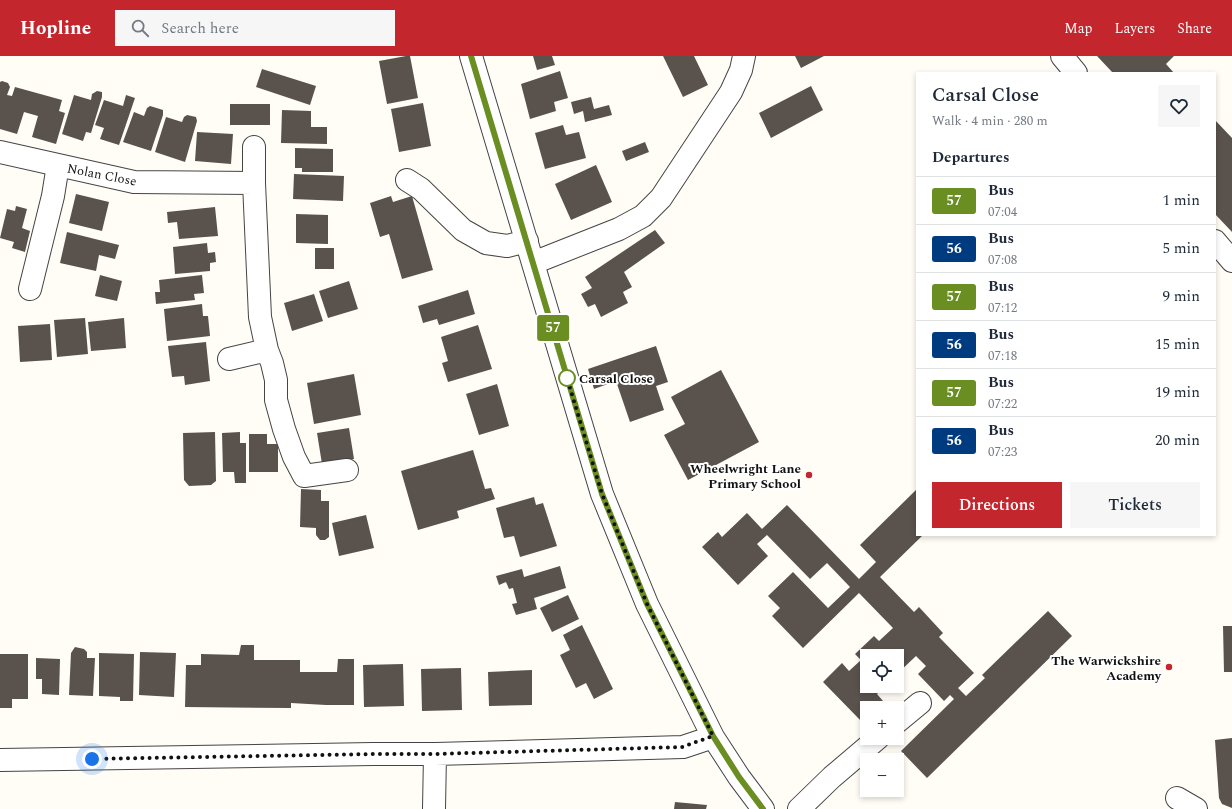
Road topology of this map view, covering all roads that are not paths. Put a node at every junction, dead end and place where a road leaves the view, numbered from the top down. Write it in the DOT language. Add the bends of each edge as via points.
graph roads {
  1 [pos="471,56"];
  2 [pos="744,56"];
  3 [pos="1062,56"];
  4 [pos="1075,72"];
  5 [pos="254,147"];
  6 [pos="0,152"];
  7 [pos="58,165"];
  8 [pos="407,180"];
  9 [pos="254,184"];
  10 [pos="527,241"];
  11 [pos="1216,242"];
  12 [pos="1232,261"];
  13 [pos="533,263"];
  14 [pos="30,289"];
  15 [pos="267,350"];
  16 [pos="229,359"];
  17 [pos="347,470"];
  18 [pos="920,703"];
  19 [pos="904,716"];
  20 [pos="713,736"];
  21 [pos="870,745"];
  22 [pos="435,754"];
  23 [pos="0,760"];
  24 [pos="1177,798"];
  25 [pos="434,809"];
  26 [pos="763,809"];
  27 [pos="799,809"];
  28 [pos="1196,809"];
  1 -- 10 [label="street"];
  2 -- 13 [label="street" via="731,92 661,198 643,216 619,229"];
  3 -- 4 [label="street"];
  5 -- 9 [label="street"];
  6 -- 7 [label="street, Nolan Close"];
  7 -- 9 [label="street, Nolan Close" via="134,182"];
  7 -- 14 [label="street"];
  8 -- 10 [label="street" via="421,189 463,230 486,243 508,246"];
  9 -- 15 [label="street" via="260,317"];
  10 -- 13 [label="street"];
  11 -- 12 [label="street"];
  13 -- 20 [label="street" via="602,494 647,604"];
  15 -- 16 [label="street"];
  15 -- 17 [label="street" via="276,380 276,400 284,429 304,476"];
  18 -- 19 [label="street"];
  20 -- 22 [label="street" via="682,747"];
  20 -- 26 [label="street"];
  21 -- 27 [label="street"];
  22 -- 23 [label="street"];
  22 -- 25 [label="street"];
  24 -- 28 [label="street"];
}
